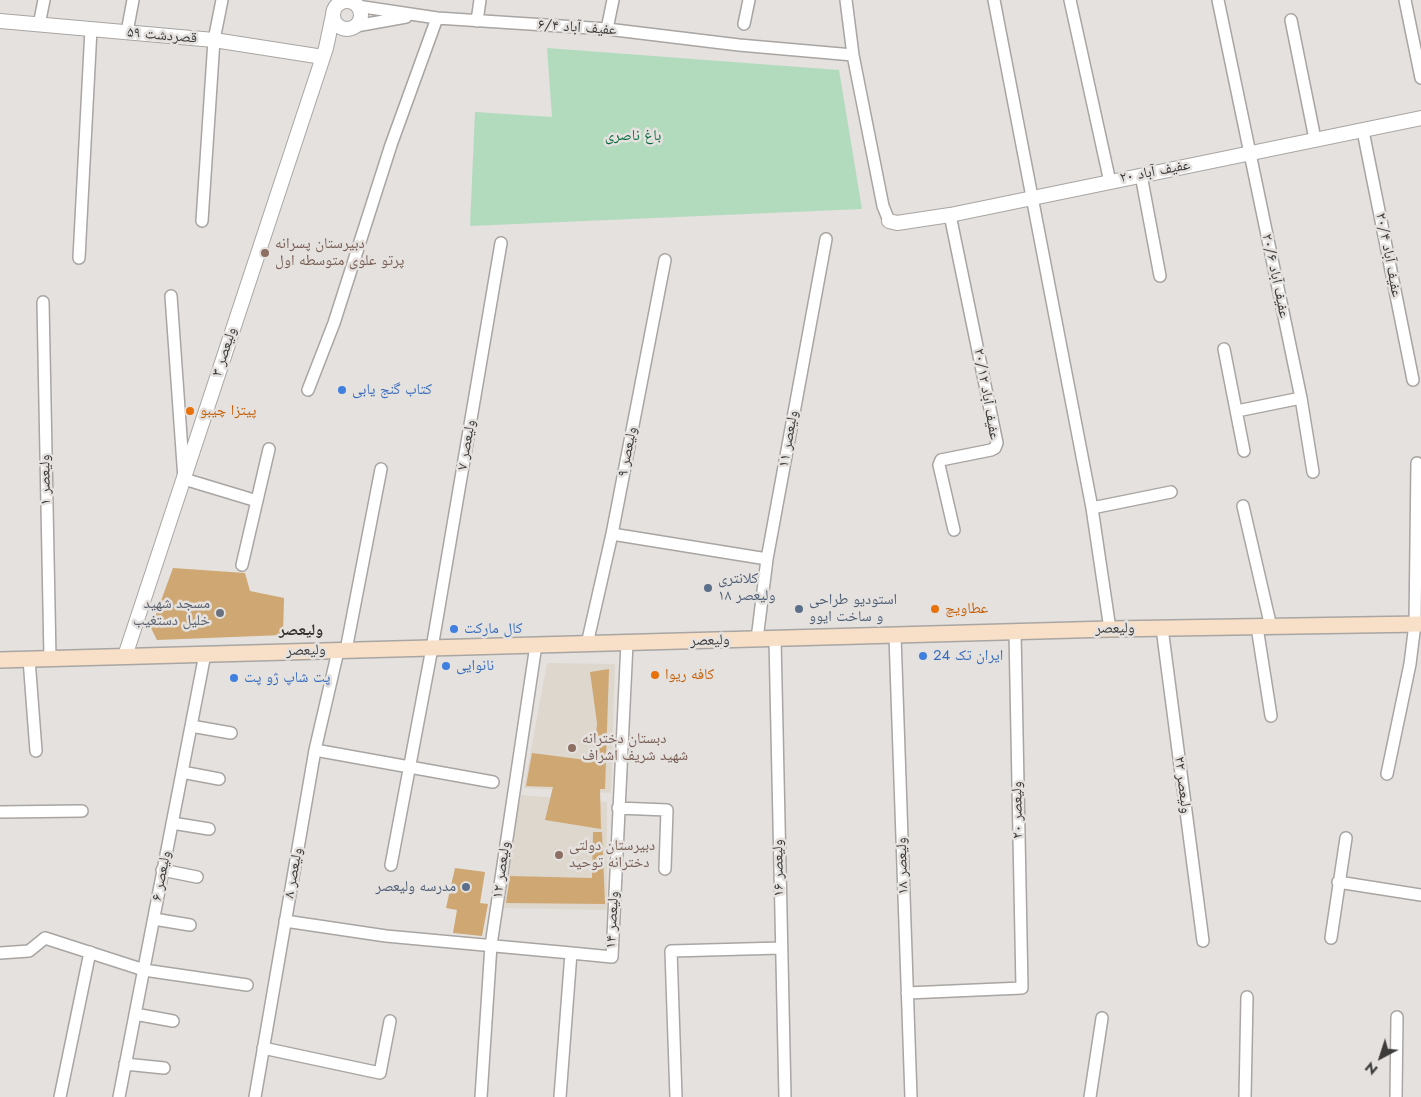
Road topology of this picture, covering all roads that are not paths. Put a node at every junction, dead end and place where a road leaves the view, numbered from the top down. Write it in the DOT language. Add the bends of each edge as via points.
graph roads {
  1 [pos="44,0"];
  2 [pos="132,0"];
  3 [pos="222,0"];
  4 [pos="480,0"];
  5 [pos="613,0"];
  6 [pos="749,0"];
  7 [pos="846,0"];
  8 [pos="994,0"];
  9 [pos="1070,0"];
  10 [pos="1218,0"];
  11 [pos="1405,0"];
  12 [pos="355,3"];
  13 [pos="334,9"];
  14 [pos="415,16"];
  15 [pos="437,18"];
  16 [pos="1290,20"];
  17 [pos="0,21"];
  18 [pos="477,21"];
  19 [pos="744,24"];
  20 [pos="39,25"];
  21 [pos="354,27"];
  22 [pos="92,29"];
  23 [pos="607,30"];
  24 [pos="127,32"];
  25 [pos="214,40"];
  26 [pos="324,53"];
  27 [pos="853,55"];
  28 [pos="1421,78"];
  29 [pos="1421,118"];
  30 [pos="1363,131"];
  31 [pos="1315,139"];
  32 [pos="1250,154"];
  33 [pos="1141,175"];
  34 [pos="1110,182"];
  35 [pos="1033,197"];
  36 [pos="950,215"];
  37 [pos="202,221"];
  38 [pos="889,221"];
  39 [pos="826,239"];
  40 [pos="501,243"];
  41 [pos="79,258"];
  42 [pos="665,260"];
  43 [pos="1160,276"];
  44 [pos="171,296"];
  45 [pos="43,302"];
  46 [pos="1224,349"];
  47 [pos="1413,380"];
  48 [pos="308,390"];
  49 [pos="1301,398"];
  50 [pos="1236,411"];
  51 [pos="269,449"];
  52 [pos="1244,451"];
  53 [pos="1418,463"];
  54 [pos="381,469"];
  55 [pos="1313,472"];
  56 [pos="184,479"];
  57 [pos="1172,492"];
  58 [pos="257,501"];
  59 [pos="1243,506"];
  60 [pos="1092,508"];
  61 [pos="954,530"];
  62 [pos="612,534"];
  63 [pos="767,559"];
  64 [pos="242,565"];
  65 [pos="1418,624"];
  66 [pos="1264,627"];
  67 [pos="1162,628"];
  68 [pos="1110,629"];
  69 [pos="1015,632"];
  70 [pos="895,636"];
  71 [pos="757,639"];
  72 [pos="775,639"];
  73 [pos="627,643"];
  74 [pos="587,644"];
  75 [pos="536,645"];
  76 [pos="432,648"];
  77 [pos="342,650"];
  78 [pos="205,654"];
  79 [pos="125,656"];
  80 [pos="50,658"];
  81 [pos="29,659"];
  82 [pos="0,660"];
  83 [pos="1270,716"];
  84 [pos="191,726"];
  85 [pos="231,733"];
  86 [pos="315,750"];
  87 [pos="36,751"];
  88 [pos="408,765"];
  89 [pos="182,772"];
  90 [pos="1388,774"];
  91 [pos="219,779"];
  92 [pos="493,782"];
  93 [pos="618,808"];
  94 [pos="82,811"];
  95 [pos="0,812"];
  96 [pos="172,822"];
  97 [pos="209,829"];
  98 [pos="1346,838"];
  99 [pos="390,865"];
  100 [pos="665,869"];
  101 [pos="162,870"];
  102 [pos="197,877"];
  103 [pos="1338,882"];
  104 [pos="1421,896"];
  105 [pos="154,919"];
  106 [pos="285,921"];
  107 [pos="190,925"];
  108 [pos="1331,938"];
  109 [pos="1203,941"];
  110 [pos="491,945"];
  111 [pos="781,948"];
  112 [pos="90,952"];
  113 [pos="0,953"];
  114 [pos="571,953"];
  115 [pos="144,970"];
  116 [pos="247,985"];
  117 [pos="907,993"];
  118 [pos="1247,997"];
  119 [pos="135,1014"];
  120 [pos="1397,1017"];
  121 [pos="1102,1018"];
  122 [pos="173,1021"];
  123 [pos="390,1021"];
  124 [pos="263,1048"];
  125 [pos="125,1064"];
  126 [pos="164,1068"];
  127 [pos="60,1097"];
  128 [pos="119,1097"];
  129 [pos="255,1097"];
  130 [pos="481,1097"];
  131 [pos="560,1097"];
  132 [pos="676,1097"];
  133 [pos="786,1097"];
  134 [pos="911,1097"];
  135 [pos="1090,1097"];
  136 [pos="1245,1097"];
  137 [pos="1396,1097"];
  1 -- 20 [label="street"];
  2 -- 24 [label="street"];
  3 -- 25 [label="street"];
  4 -- 18 [label="street"];
  5 -- 23 [label="street"];
  6 -- 19 [label="street"];
  7 -- 27 [label="street"];
  8 -- 35 [label="street"];
  9 -- 34 [label="street"];
  10 -- 32 [label="street, عفیف آباد ۲۰/۶"];
  11 -- 28 [label="street"];
  12 -- 13 [label="street" via="342,3"];
  12 -- 14 [label="street, عفیف آباد ۶/۴"];
  12 -- 21 [label="street" via="361,14"];
  13 -- 21 [label="street" via="340,27"];
  13 -- 26 [label="street, ۳ ولیعصر"];
  14 -- 15 [label="street, عفیف آباد ۶/۴"];
  14 -- 21 [label="street, عفیف آباد ۶/۴"];
  15 -- 18 [label="street, عفیف آباد ۶/۴"];
  15 -- 48 [label="street" via="391,145 334,323"];
  16 -- 31 [label="street"];
  17 -- 20 [label="street, ۵۹ قصردشت"];
  18 -- 23 [label="street, عفیف آباد ۶/۴"];
  20 -- 22 [label="street, ۵۹ قصردشت"];
  21 -- 26 [label="street"];
  22 -- 24 [label="street, ۵۹ قصردشت"];
  22 -- 41 [label="street"];
  23 -- 27 [label="street, عفیف آباد ۶/۴"];
  24 -- 25 [label="street, ۵۹ قصردشت"];
  25 -- 26 [label="street, ۵۹ قصردشت"];
  25 -- 37 [label="street"];
  26 -- 56 [label="street, ۳ ولیعصر"];
  27 -- 38 [label="street" via="883,206"];
  29 -- 30 [label="street, عفیف آباد ۲۰"];
  30 -- 31 [label="street, عفیف آباد ۲۰"];
  30 -- 47 [label="street, عفیف آباد ۲۰/۴"];
  31 -- 32 [label="street, عفیف آباد ۲۰"];
  32 -- 33 [label="street, عفیف آباد ۲۰"];
  32 -- 49 [label="street, عفیف آباد ۲۰/۶"];
  33 -- 34 [label="street, عفیف آباد ۲۰"];
  33 -- 43 [label="street"];
  34 -- 35 [label="street, عفیف آباد ۲۰"];
  35 -- 36 [label="street, عفیف آباد ۲۰"];
  35 -- 60 [label="street"];
  36 -- 38 [label="street, عفیف آباد ۲۰" via="897,223"];
  36 -- 61 [label="street, عفیف آباد ۲۰/۱۲" via="997,443 991,450 941,460 939,465"];
  39 -- 63 [label="street, ۱۱ ولیعصر"];
  40 -- 76 [label="street, ۷ ولیعصر"];
  42 -- 62 [label="street, ۹ ولیعصر"];
  44 -- 56 [label="street"];
  45 -- 80 [label="street, ۱ ولیعصر"];
  46 -- 50 [label="street"];
  49 -- 50 [label="street"];
  49 -- 55 [label="street, عفیف آباد ۲۰/۶"];
  50 -- 52 [label="street"];
  51 -- 58 [label="street"];
  53 -- 65 [label="street"];
  54 -- 77 [label="street, ۸ ولیعصر"];
  56 -- 58 [label="street"];
  56 -- 79 [label="street, ۳ ولیعصر"];
  57 -- 60 [label="street"];
  58 -- 64 [label="street"];
  59 -- 66 [label="street"];
  60 -- 68 [label="street"];
  62 -- 63 [label="street"];
  62 -- 74 [label="street, ۹ ولیعصر"];
  63 -- 71 [label="street, ۱۱ ولیعصر"];
  65 -- 66 [label="main road, ولیعصر"];
  65 -- 90 [label="street"];
  66 -- 67 [label="main road, ولیعصر"];
  66 -- 83 [label="street"];
  67 -- 68 [label="main road, ولیعصر"];
  67 -- 109 [label="street, ۲۲ ولیعصر"];
  68 -- 69 [label="main road, ولیعصر"];
  69 -- 70 [label="main road, ولیعصر"];
  69 -- 117 [label="street, ۲۰ ولیعصر" via="1022,988"];
  70 -- 72 [label="main road, ولیعصر"];
  70 -- 117 [label="street, ۱۸ ولیعصر"];
  71 -- 72 [label="main road, ولیعصر"];
  71 -- 73 [label="main road, ولیعصر"];
  72 -- 111 [label="street, ۱۶ ولیعصر"];
  73 -- 74 [label="main road, ولیعصر"];
  73 -- 93 [label="street, ۱۴ ولیعصر"];
  74 -- 75 [label="main road, ولیعصر"];
  75 -- 76 [label="main road, ولیعصر"];
  75 -- 110 [label="street, ۱۲ ولیعصر"];
  76 -- 77 [label="main road, ولیعصر"];
  76 -- 88 [label="street, ۷ ولیعصر"];
  77 -- 78 [label="main road, ولیعصر"];
  77 -- 86 [label="street, ۸ ولیعصر"];
  78 -- 79 [label="main road, ولیعصر"];
  78 -- 84 [label="street, ۶ ولیعصر"];
  79 -- 80 [label="main road, ولیعصر"];
  80 -- 81 [label="main road, ولیعصر"];
  81 -- 82 [label="main road, ولیعصر"];
  81 -- 87 [label="street"];
  84 -- 85 [label="street"];
  84 -- 89 [label="street, ۶ ولیعصر"];
  86 -- 88 [label="street"];
  86 -- 106 [label="street, ۸ ولیعصر"];
  88 -- 92 [label="street"];
  88 -- 99 [label="street, ۷ ولیعصر"];
  89 -- 91 [label="street"];
  89 -- 96 [label="street, ۶ ولیعصر"];
  93 -- 100 [label="street" via="667,810"];
  93 -- 114 [label="street, ۱۴ ولیعصر" via="612,957"];
  94 -- 95 [label="street"];
  96 -- 97 [label="street"];
  96 -- 101 [label="street, ۶ ولیعصر"];
  98 -- 103 [label="street"];
  101 -- 102 [label="street"];
  101 -- 105 [label="street, ۶ ولیعصر"];
  103 -- 104 [label="street"];
  103 -- 108 [label="street"];
  105 -- 107 [label="street"];
  105 -- 115 [label="street, ۶ ولیعصر"];
  106 -- 110 [label="street" via="386,936"];
  106 -- 124 [label="street, ۸ ولیعصر"];
  110 -- 114 [label="street"];
  110 -- 130 [label="street, ۱۲ ولیعصر"];
  111 -- 132 [label="street" via="671,951"];
  111 -- 133 [label="street, ۱۶ ولیعصر"];
  112 -- 113 [label="street" via="45,938 29,950"];
  112 -- 115 [label="street"];
  112 -- 127 [label="street"];
  114 -- 131 [label="street"];
  115 -- 116 [label="street"];
  115 -- 119 [label="street, ۶ ولیعصر"];
  117 -- 134 [label="street, ۱۸ ولیعصر"];
  118 -- 136 [label="street"];
  119 -- 122 [label="street"];
  119 -- 125 [label="street, ۶ ولیعصر"];
  120 -- 137 [label="street"];
  121 -- 135 [label="street"];
  123 -- 124 [label="street" via="380,1073"];
  124 -- 129 [label="street, ۸ ولیعصر"];
  125 -- 126 [label="street"];
  125 -- 128 [label="street, ۶ ولیعصر"];
}
